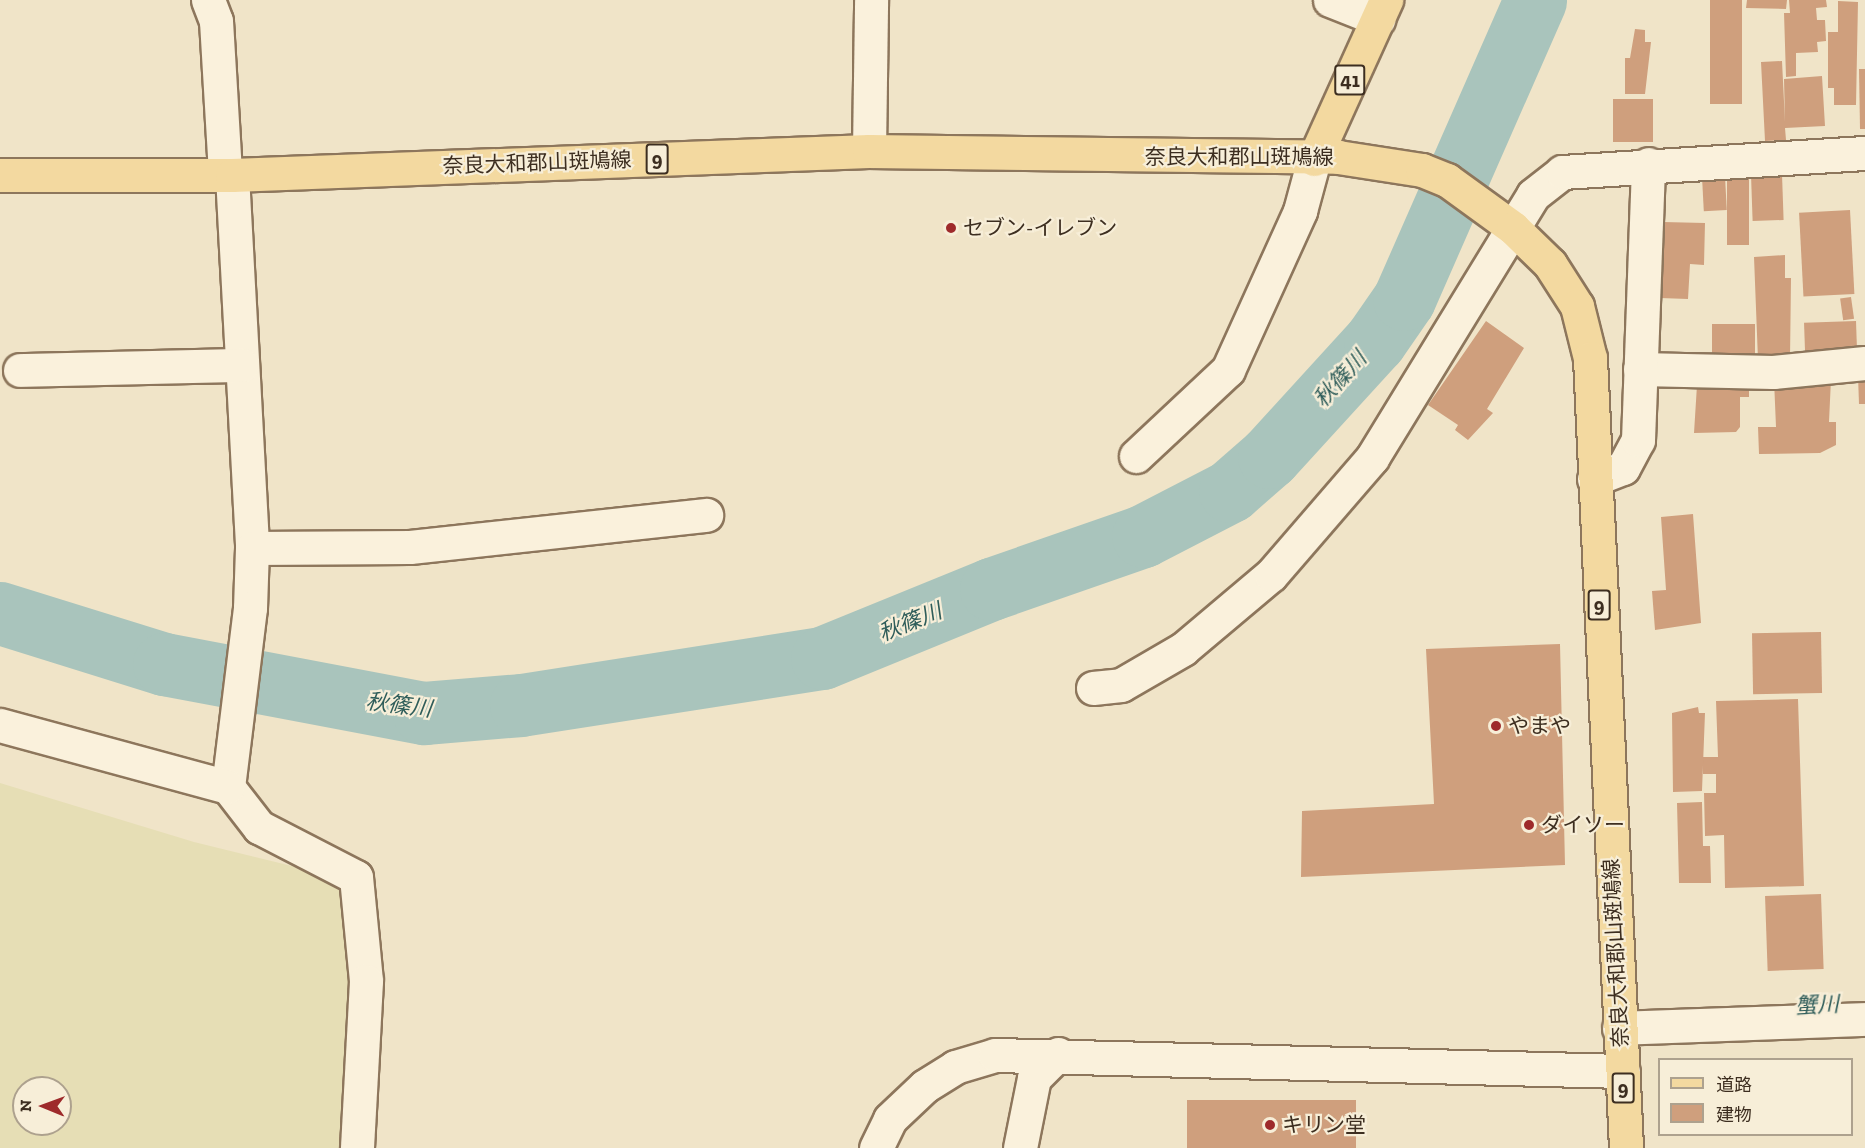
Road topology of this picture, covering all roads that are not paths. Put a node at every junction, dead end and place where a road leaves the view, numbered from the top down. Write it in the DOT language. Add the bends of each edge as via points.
graph roads {
  1 [pos="208,0"];
  2 [pos="871,0"];
  3 [pos="1330,0"];
  4 [pos="1382,9"];
  5 [pos="869,151"];
  6 [pos="1865,153"];
  7 [pos="1326,158"];
  8 [pos="1648,164"];
  9 [pos="229,174"];
  10 [pos="0,175"];
  11 [pos="1504,221"];
  12 [pos="1865,363"];
  13 [pos="242,365"];
  14 [pos="1640,369"];
  15 [pos="20,370"];
  16 [pos="1136,456"];
  17 [pos="1594,479"];
  18 [pos="705,515"];
  19 [pos="252,548"];
  20 [pos="1093,688"];
  21 [pos="0,724"];
  22 [pos="230,774"];
  23 [pos="1865,1019"];
  24 [pos="1619,1028"];
  25 [pos="1058,1054"];
  26 [pos="1623,1071"];
  27 [pos="357,1148"];
  28 [pos="876,1148"];
  29 [pos="1020,1148"];
  30 [pos="1626,1148"];
  1 -- 9 [label="street" via="216,21"];
  2 -- 5 [label="street"];
  3 -- 4 [label="street"];
  4 -- 7 [label="main road, 41"];
  5 -- 7 [label="main road, 奈良大和郡山斑鳩線 / 9"];
  5 -- 9 [label="main road, 奈良大和郡山斑鳩線 / 9"];
  6 -- 8 [label="street"];
  7 -- 11 [label="main road, 奈良大和郡山斑鳩線 / 9" via="1422,170 1447,180"];
  7 -- 16 [label="street" via="1228,370"];
  8 -- 11 [label="street" via="1562,172"];
  8 -- 14 [label="street"];
  9 -- 10 [label="main road, 奈良大和郡山斑鳩線 / 9"];
  9 -- 13 [label="street"];
  11 -- 17 [label="main road, 奈良大和郡山斑鳩線 / 9" via="1550,264 1577,306 1590,358"];
  11 -- 20 [label="street" via="1372,458 1271,575 1183,650 1121,685"];
  12 -- 14 [label="street" via="1773,372"];
  13 -- 15 [label="street"];
  13 -- 19 [label="street"];
  14 -- 17 [label="street" via="1638,440 1623,468"];
  17 -- 24 [label="main road, 奈良大和郡山斑鳩線 / 9"];
  18 -- 19 [label="street" via="410,547"];
  19 -- 22 [label="street" via="250,608"];
  21 -- 22 [label="street"];
  22 -- 27 [label="street" via="259,827 356,877 366,981"];
  23 -- 24 [label="street"];
  24 -- 26 [label="main road, 奈良大和郡山斑鳩線 / 9"];
  25 -- 26 [label="street"];
  25 -- 28 [label="street" via="995,1055 955,1067 925,1086 890,1119"];
  25 -- 29 [label="street" via="1034,1078"];
  26 -- 30 [label="main road, 奈良大和郡山斑鳩線 / 9"];
}
